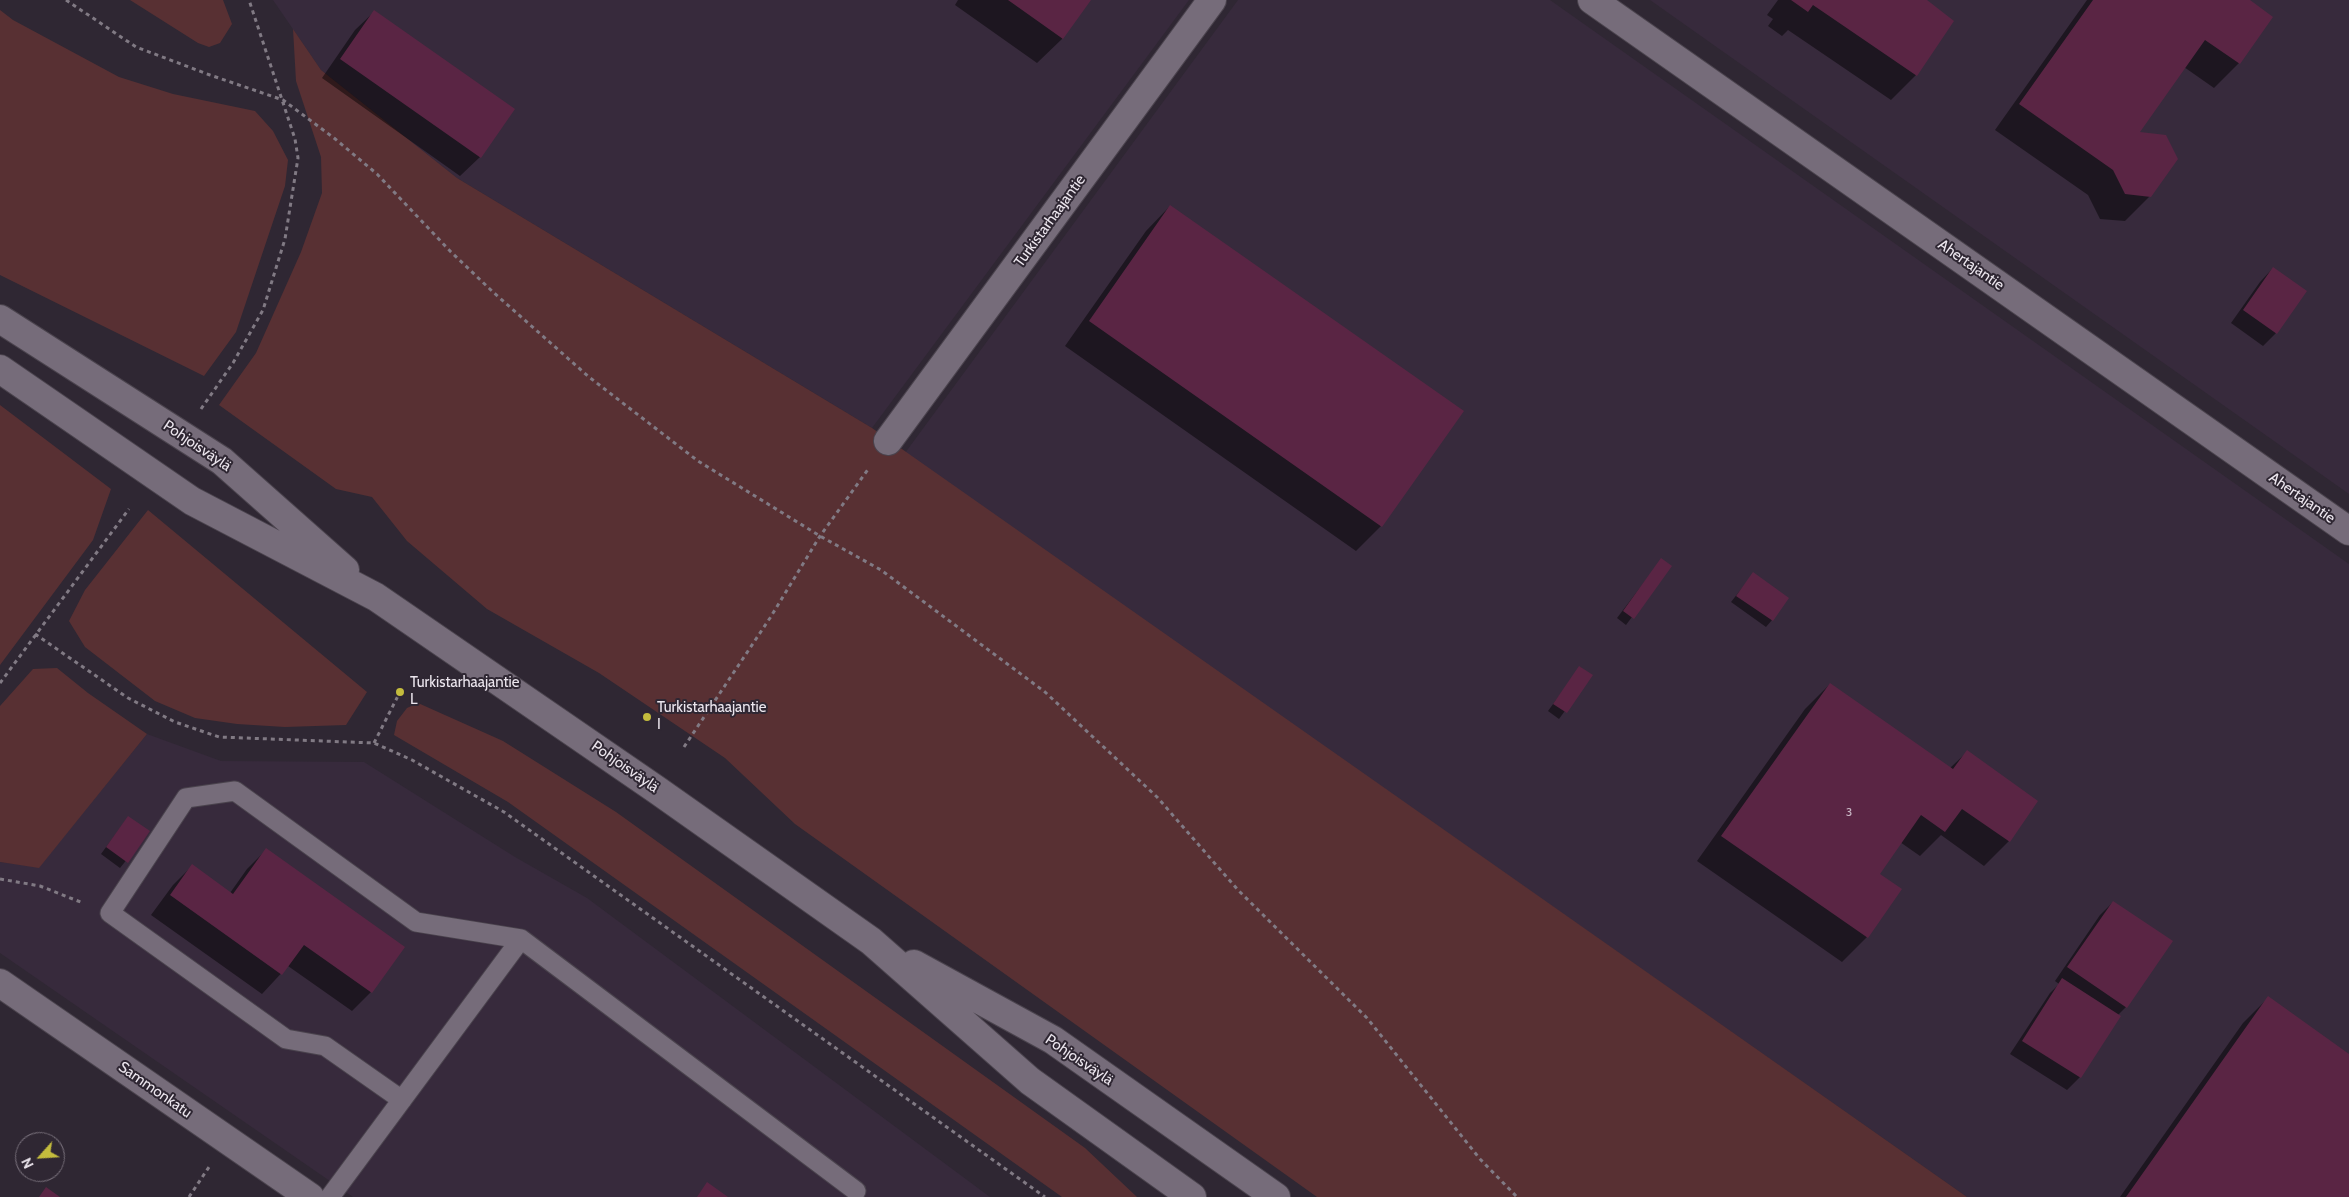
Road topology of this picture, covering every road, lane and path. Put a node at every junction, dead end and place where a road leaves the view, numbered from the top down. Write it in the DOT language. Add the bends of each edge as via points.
graph roads {
  1 [pos="66,0"];
  2 [pos="249,0"];
  3 [pos="1212,0"];
  4 [pos="1592,0"];
  5 [pos="283,100"];
  6 [pos="0,318"];
  7 [pos="0,369"];
  8 [pos="200,411"];
  9 [pos="888,441"];
  10 [pos="129,509"];
  11 [pos="2349,531"];
  12 [pos="820,536"];
  13 [pos="376,598"];
  14 [pos="36,634"];
  15 [pos="0,683"];
  16 [pos="400,692"];
  17 [pos="374,743"];
  18 [pos="684,747"];
  19 [pos="0,879"];
  20 [pos="110,914"];
  21 [pos="521,939"];
  22 [pos="871,941"];
  23 [pos="0,983"];
  24 [pos="402,1100"];
  25 [pos="856,1191"];
  26 [pos="310,1197"];
  27 [pos="330,1197"];
  28 [pos="1045,1197"];
  29 [pos="1192,1197"];
  30 [pos="1276,1197"];
  31 [pos="1517,1197"];
  1 -- 5 [label="path" via="136,47"];
  2 -- 5 [label="path"];
  3 -- 9 [label="main road, Turkistarhaajantie"];
  4 -- 11 [label="main road, Ahertajantie"];
  5 -- 8 [label="path" via="298,158 285,240 263,310 233,363"];
  5 -- 12 [label="path" via="377,174 465,266 589,377 698,461"];
  6 -- 13 [label="main road, Pohjoisväylä" via="222,461"];
  7 -- 13 [label="main road, Pohjoisväylä" via="192,501"];
  9 -- 12 [label="path"];
  10 -- 14 [label="path"];
  12 -- 18 [label="path"];
  12 -- 31 [label="path" via="881,570 1045,692 1157,797 1238,890 1367,1018 1480,1159"];
  13 -- 22 [label="main road, Pohjoisväylä"];
  14 -- 15 [label="path"];
  14 -- 17 [label="path" via="128,698 175,722 219,737"];
  16 -- 17 [label="path"];
  17 -- 28 [label="path" via="412,760 504,812"];
  19 -- 20 [label="path" via="40,886"];
  20 -- 21 [label="lane" via="186,798 235,791 416,922"];
  20 -- 24 [label="lane" via="286,1040 325,1046"];
  21 -- 24 [label="lane"];
  21 -- 25 [label="lane"];
  22 -- 29 [label="main road, Pohjoisväylä" via="1030,1081"];
  22 -- 30 [label="main road, Pohjoisväylä" via="1053,1040"];
  23 -- 26 [label="main road, Sammonkatu"];
  24 -- 27 [label="lane"];
}
